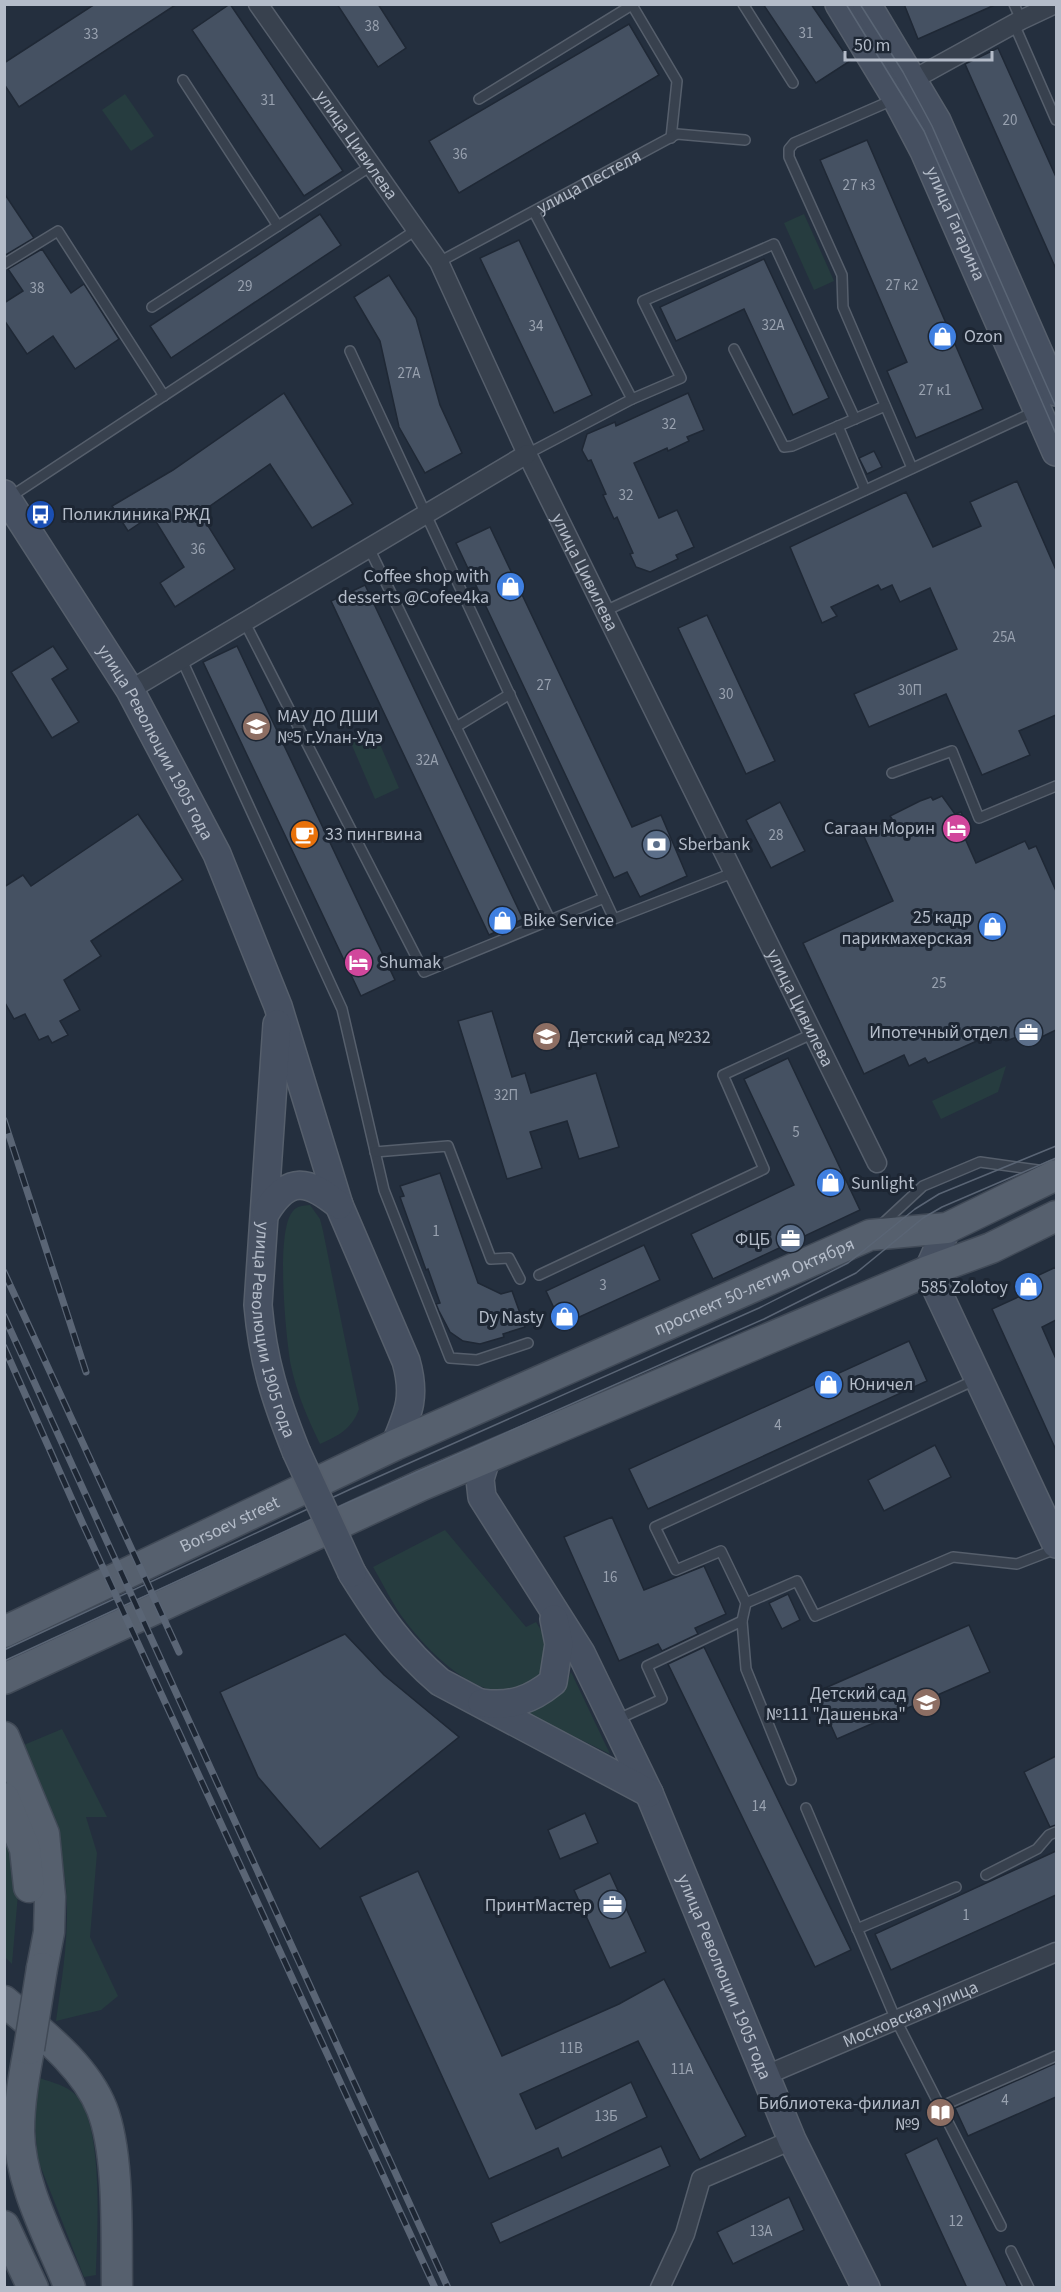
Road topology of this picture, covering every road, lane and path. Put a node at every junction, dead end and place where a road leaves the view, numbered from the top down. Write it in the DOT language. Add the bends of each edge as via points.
graph roads {
  1 [pos="258,4"];
  2 [pos="743,4"];
  3 [pos="839,4"];
  4 [pos="867,4"];
  5 [pos="1055,4"];
  6 [pos="1016,16"];
  7 [pos="183,80"];
  8 [pos="794,83"];
  9 [pos="910,88"];
  10 [pos="479,99"];
  11 [pos="1056,120"];
  12 [pos="670,138"];
  13 [pos="745,140"];
  14 [pos="371,166"];
  15 [pos="534,212"];
  16 [pos="278,226"];
  17 [pos="417,230"];
  18 [pos="439,262"];
  19 [pos="4,264"];
  20 [pos="152,307"];
  21 [pos="734,349"];
  22 [pos="350,351"];
  23 [pos="164,396"];
  24 [pos="632,399"];
  25 [pos="1050,402"];
  26 [pos="885,406"];
  27 [pos="855,419"];
  28 [pos="838,426"];
  29 [pos="1056,452"];
  30 [pos="527,454"];
  31 [pos="912,468"];
  32 [pos="865,490"];
  33 [pos="6,497"];
  34 [pos="427,513"];
  35 [pos="369,548"];
  36 [pos="605,611"];
  37 [pos="244,621"];
  38 [pos="181,658"];
  39 [pos="130,690"];
  40 [pos="510,694"];
  41 [pos="456,728"];
  42 [pos="892,773"];
  43 [pos="1056,786"];
  44 [pos="735,872"];
  45 [pos="604,898"];
  46 [pos="550,920"];
  47 [pos="278,1006"];
  48 [pos="814,1033"];
  49 [pos="375,1152"];
  50 [pos="878,1163"];
  51 [pos="1056,1174"];
  52 [pos="339,1205"];
  53 [pos="266,1212"];
  54 [pos="1056,1216"];
  55 [pos="946,1228"];
  56 [pos="870,1235"];
  57 [pos="928,1272"];
  58 [pos="539,1275"];
  59 [pos="520,1278"];
  60 [pos="528,1343"];
  61 [pos="978,1379"];
  62 [pos="457,1419"];
  63 [pos="395,1445"];
  64 [pos="486,1459"];
  65 [pos="422,1485"];
  66 [pos="482,1497"];
  67 [pos="1056,1546"];
  68 [pos="747,1603"];
  69 [pos="551,1609"];
  70 [pos="742,1621"];
  71 [pos="4,1632"];
  72 [pos="4,1679"];
  73 [pos="476,1702"];
  74 [pos="614,1720"];
  75 [pos="4,1737"];
  76 [pos="791,1780"];
  77 [pos="650,1793"];
  78 [pos="4,1798"];
  79 [pos="806,1808"];
  80 [pos="1056,1832"];
  81 [pos="986,1875"];
  82 [pos="956,1887"];
  83 [pos="857,1929"];
  84 [pos="1056,1952"];
  85 [pos="33,1967"];
  86 [pos="4,2001"];
  87 [pos="896,2020"];
  88 [pos="14,2054"];
  89 [pos="1056,2056"];
  90 [pos="764,2076"];
  91 [pos="940,2107"];
  92 [pos="792,2140"];
  93 [pos="1001,2226"];
  94 [pos="8,2245"];
  95 [pos="1011,2251"];
  96 [pos="33,2288"];
  97 [pos="70,2288"];
  98 [pos="117,2288"];
  99 [pos="660,2288"];
  100 [pos="866,2288"];
  101 [pos="1029,2288"];
  1 -- 14 [label="street, улица Цивилева"];
  2 -- 8 [label="lane"];
  3 -- 9 [label="main road, улица Гагарина"];
  4 -- 9 [label="main road, улица Гагарина"];
  5 -- 6 [label="street"];
  6 -- 9 [label="street"];
  6 -- 11 [label="lane"];
  7 -- 16 [label="lane"];
  9 -- 25 [label="main road, улица Гагарина" via="942,131"];
  9 -- 26 [label="lane" via="789,148 789,157 842,275 843,307"];
  10 -- 12 [label="lane" via="632,5 677,81"];
  12 -- 13 [label="lane, улица Пестеля" via="677,134"];
  12 -- 15 [label="lane, улица Пестеля"];
  14 -- 16 [label="lane"];
  14 -- 17 [label="street, улица Цивилева"];
  15 -- 18 [label="lane, улица Пестеля"];
  15 -- 24 [label="lane"];
  16 -- 20 [label="lane"];
  17 -- 18 [label="street, улица Цивилева"];
  17 -- 23 [label="lane"];
  18 -- 30 [label="street, улица Цивилева"];
  19 -- 23 [label="lane" via="58,231"];
  21 -- 28 [label="lane" via="783,447"];
  22 -- 34 [label="lane"];
  23 -- 33 [label="lane"];
  24 -- 27 [label="lane" via="681,378 643,301 774,244"];
  24 -- 30 [label="lane"];
  25 -- 29 [label="main road, улица Гагарина"];
  25 -- 31 [label="lane"];
  26 -- 27 [label="lane"];
  26 -- 31 [label="lane"];
  27 -- 28 [label="lane"];
  28 -- 32 [label="lane"];
  30 -- 34 [label="street"];
  30 -- 36 [label="street, улица Цивилева"];
  31 -- 32 [label="lane"];
  32 -- 36 [label="lane"];
  33 -- 39 [label="main road, улица Революции 1905 года"];
  34 -- 35 [label="street"];
  34 -- 40 [label="lane"];
  35 -- 37 [label="street"];
  35 -- 41 [label="lane"];
  36 -- 44 [label="street, улица Цивилева"];
  37 -- 38 [label="street"];
  37 -- 46 [label="lane" via="424,972"];
  38 -- 39 [label="street"];
  38 -- 49 [label="lane" via="342,1009"];
  39 -- 47 [label="main road, улица Революции 1905 года" via="217,854"];
  40 -- 41 [label="lane"];
  40 -- 45 [label="lane"];
  41 -- 46 [label="lane"];
  42 -- 43 [label="lane" via="952,751 979,818"];
  44 -- 45 [label="lane" via="614,919"];
  44 -- 48 [label="street, улица Цивилева"];
  45 -- 46 [label="lane"];
  47 -- 52 [label="main road, улица Революции 1905 года"];
  47 -- 53 [label="main road, улица Революции 1905 года"];
  48 -- 50 [label="street, улица Цивилева"];
  48 -- 58 [label="lane" via="723,1075 764,1169"];
  49 -- 59 [label="lane" via="448,1146 491,1259 509,1258"];
  49 -- 60 [label="lane" via="384,1190 450,1358 477,1360"];
  51 -- 55 [label="main road, проспект 50-летия Октября"];
  51 -- 56 [label="lane" via="980,1162 923,1185"];
  52 -- 53 [label="main road, улица Революции 1905 года" via="320,1189 304,1184 289,1186 278,1193"];
  52 -- 63 [label="main road, улица Революции 1905 года" via="406,1361 411,1382 408,1416"];
  53 -- 73 [label="main road, улица Революции 1905 года, bridge" via="258,1305 262,1348 272,1392 296,1451 352,1573 385,1626 412,1659 440,1682"];
  54 -- 57 [label="main road" via="991,1248"];
  55 -- 56 [label="main road, проспект 50-летия Октября"];
  55 -- 57 [label="main road"];
  56 -- 62 [label="main road, проспект 50-летия Октября"];
  57 -- 61 [label="main road"];
  57 -- 64 [label="main road"];
  61 -- 67 [label="main road"];
  61 -- 68 [label="lane" via="656,1527 676,1570 721,1551"];
  62 -- 63 [label="main road, Borsoev street"];
  63 -- 71 [label="main road, Borsoev street"];
  64 -- 65 [label="main road"];
  64 -- 66 [label="main road" via="480,1479"];
  65 -- 66 [label="main road" via="454,1485"];
  65 -- 72 [label="main road"];
  66 -- 69 [label="main road, улица Революции 1905 года"];
  67 -- 68 [label="lane" via="1017,1564 953,1557 815,1617 797,1581"];
  68 -- 70 [label="lane"];
  69 -- 73 [label="main road, улица Революции 1905 года" via="559,1644 553,1682 518,1703"];
  69 -- 74 [label="main road, улица Революции 1905 года" via="581,1653"];
  70 -- 74 [label="lane" via="647,1666 662,1699"];
  70 -- 76 [label="lane" via="746,1670"];
  73 -- 77 [label="main road, улица Революции 1905 года"];
  74 -- 77 [label="main road, улица Революции 1905 года"];
  75 -- 85 [label="main road" via="44,1834 50,1897 48,1932"];
  77 -- 90 [label="main road, улица Революции 1905 года"];
  78 -- 85 [label="main road" via="25,1849"];
  79 -- 83 [label="lane"];
  80 -- 81 [label="lane" via="1037,1849"];
  82 -- 83 [label="lane"];
  83 -- 87 [label="lane"];
  84 -- 87 [label="street, Московская улица"];
  85 -- 88 [label="main road, bridge"];
  86 -- 98 [label="main road" via="59,2050 90,2087 103,2110 112,2159"];
  87 -- 90 [label="street, Московская улица"];
  87 -- 91 [label="lane"];
  88 -- 97 [label="main road" via="21,2099 22,2161"];
  89 -- 91 [label="lane"];
  90 -- 92 [label="main road, улица Революции 1905 года"];
  91 -- 93 [label="lane"];
  92 -- 99 [label="street" via="701,2179 685,2234"];
  92 -- 100 [label="main road, улица Революции 1905 года"];
  94 -- 96 [label="main road"];
  95 -- 101 [label="lane"];
}
